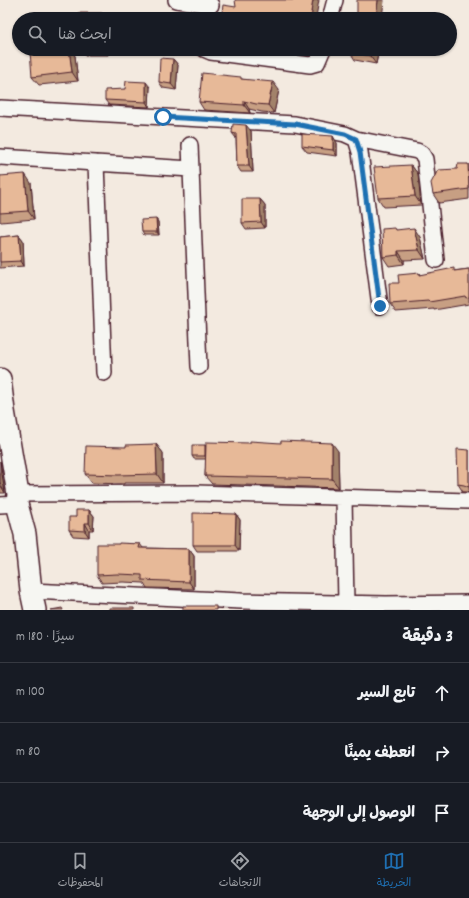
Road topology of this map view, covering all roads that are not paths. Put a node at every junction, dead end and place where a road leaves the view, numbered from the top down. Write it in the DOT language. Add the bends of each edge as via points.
graph roads {
  1 [pos="176,0"];
  2 [pos="335,0"];
  3 [pos="210,8"];
  4 [pos="332,12"];
  5 [pos="241,56"];
  6 [pos="320,56"];
  7 [pos="0,108"];
  8 [pos="356,139"];
  9 [pos="190,144"];
  10 [pos="0,157"];
  11 [pos="96,163"];
  12 [pos="191,169"];
  13 [pos="436,260"];
  14 [pos="380,306"];
  15 [pos="198,367"];
  16 [pos="104,372"];
  17 [pos="0,379"];
  18 [pos="2,411"];
  19 [pos="344,498"];
  20 [pos="12,501"];
  21 [pos="469,501"];
  22 [pos="33,600"];
  23 [pos="346,603"];
  24 [pos="469,603"];
  1 -- 3 [label="street"];
  2 -- 4 [label="street"];
  5 -- 6 [label="street" via="310,65 317,64"];
  7 -- 8 [label="street" via="295,124 345,134"];
  8 -- 13 [label="street" via="422,154 425,159"];
  8 -- 14 [label="street" via="360,152"];
  9 -- 12 [label="street"];
  10 -- 11 [label="street"];
  11 -- 12 [label="street"];
  11 -- 16 [label="street"];
  12 -- 15 [label="street"];
  17 -- 18 [label="main road"];
  18 -- 20 [label="main road"];
  19 -- 20 [label="street" via="196,493"];
  19 -- 21 [label="street"];
  19 -- 23 [label="street"];
  20 -- 22 [label="main road" via="25,534"];
  22 -- 23 [label="street"];
  23 -- 24 [label="street"];
}
